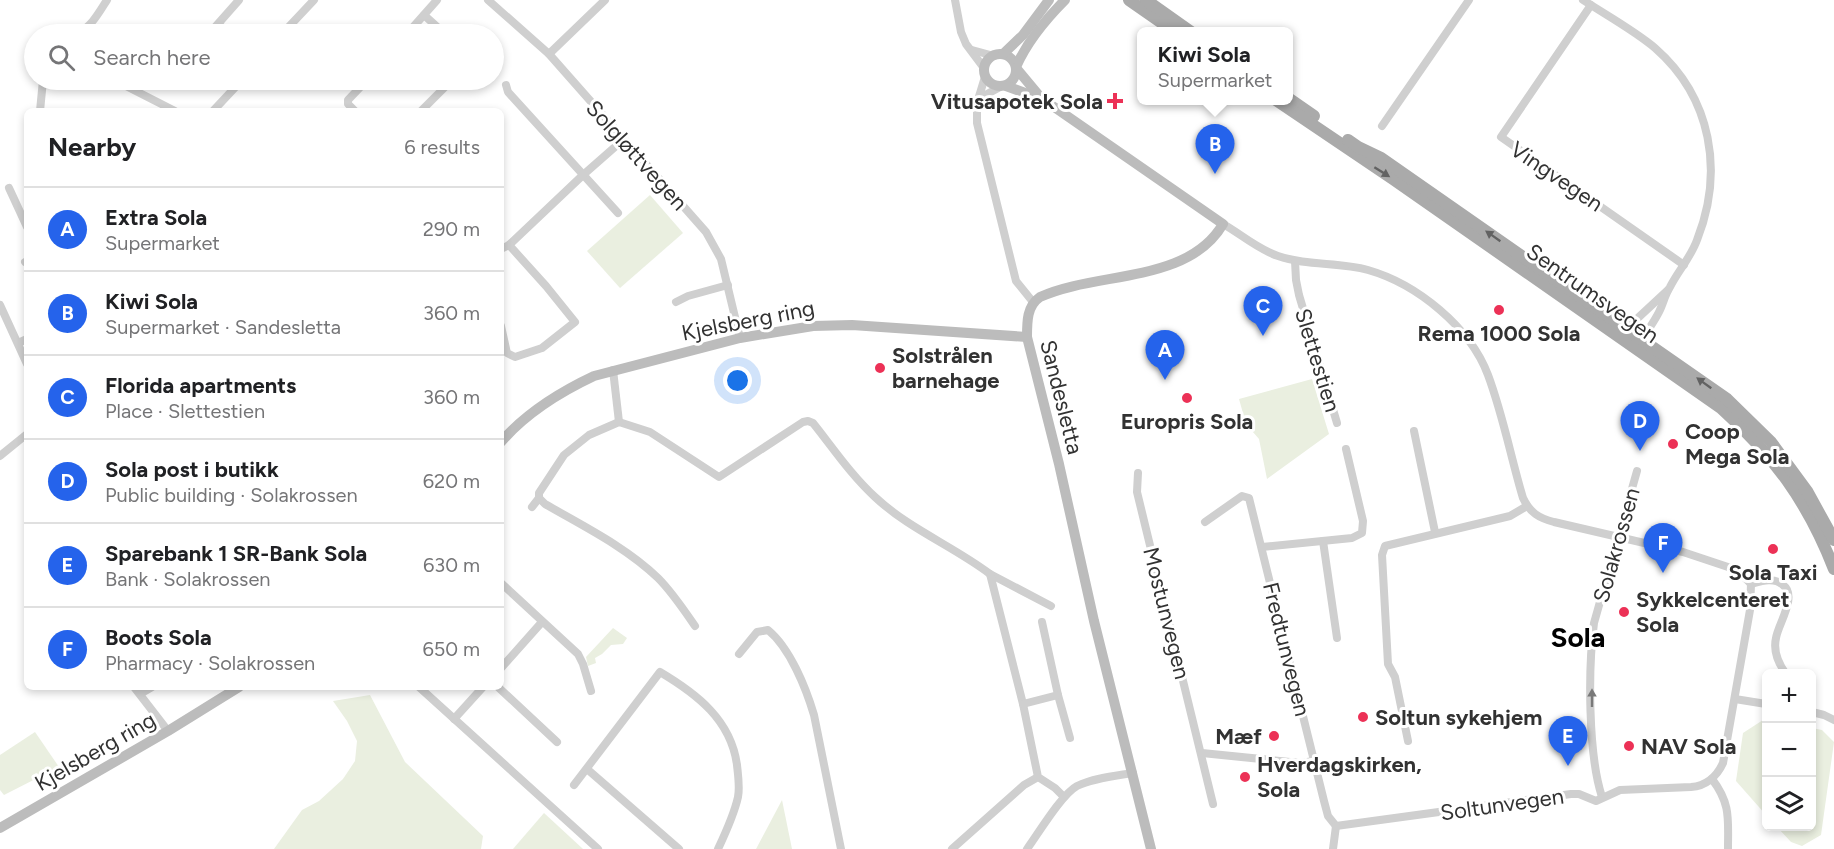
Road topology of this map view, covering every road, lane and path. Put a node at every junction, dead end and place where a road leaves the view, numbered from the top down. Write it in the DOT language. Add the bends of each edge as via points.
graph roads {
  1 [pos="106,0"];
  2 [pos="239,0"];
  3 [pos="314,0"];
  4 [pos="437,0"];
  5 [pos="488,0"];
  6 [pos="604,0"];
  7 [pos="955,0"];
  8 [pos="1049,0"];
  9 [pos="1065,0"];
  10 [pos="1129,0"];
  11 [pos="1146,0"];
  12 [pos="1469,0"];
  13 [pos="1587,2"];
  14 [pos="424,15"];
  15 [pos="91,24"];
  16 [pos="220,24"];
  17 [pos="291,24"];
  18 [pos="416,24"];
  19 [pos="434,24"];
  20 [pos="1168,27"];
  21 [pos="1184,27"];
  22 [pos="972,50"];
  23 [pos="549,54"];
  24 [pos="998,55"];
  25 [pos="1016,68"];
  26 [pos="985,73"];
  27 [pos="506,85"];
  28 [pos="1003,86"];
  29 [pos="42,90"];
  30 [pos="134,90"];
  31 [pos="233,90"];
  32 [pos="358,90"];
  33 [pos="442,90"];
  34 [pos="978,99"];
  35 [pos="1044,100"];
  36 [pos="1293,102"];
  37 [pos="1283,105"];
  38 [pos="40,108"];
  39 [pos="169,108"];
  40 [pos="216,108"];
  41 [pos="351,108"];
  42 [pos="424,108"];
  43 [pos="1382,126"];
  44 [pos="624,139"];
  45 [pos="583,175"];
  46 [pos="9,188"];
  47 [pos="618,213"];
  48 [pos="24,220"];
  49 [pos="1223,224"];
  50 [pos="505,247"];
  51 [pos="1295,261"];
  52 [pos="1684,265"];
  53 [pos="728,285"];
  54 [pos="1668,290"];
  55 [pos="676,302"];
  56 [pos="1033,302"];
  57 [pos="0,305"];
  58 [pos="1626,329"];
  59 [pos="1027,337"];
  60 [pos="740,338"];
  61 [pos="504,339"];
  62 [pos="24,340"];
  63 [pos="1636,342"];
  64 [pos="18,343"];
  65 [pos="24,357"];
  66 [pos="613,370"];
  67 [pos="619,422"];
  68 [pos="1337,423"];
  69 [pos="1414,431"];
  70 [pos="504,434"];
  71 [pos="24,436"];
  72 [pos="1346,449"];
  73 [pos="0,456"];
  74 [pos="1637,471"];
  75 [pos="1138,473"];
  76 [pos="539,498"];
  77 [pos="532,507"];
  78 [pos="1527,507"];
  79 [pos="1205,522"];
  80 [pos="1436,532"];
  81 [pos="1618,536"];
  82 [pos="1834,540"];
  83 [pos="1323,541"];
  84 [pos="1263,547"];
  85 [pos="1834,569"];
  86 [pos="990,574"];
  87 [pos="1751,584"];
  88 [pos="504,586"];
  89 [pos="1051,606"];
  90 [pos="542,622"];
  91 [pos="1042,622"];
  92 [pos="695,626"];
  93 [pos="1337,638"];
  94 [pos="739,654"];
  95 [pos="504,665"];
  96 [pos="1782,669"];
  97 [pos="137,690"];
  98 [pos="234,690"];
  99 [pos="422,690"];
  100 [pos="480,690"];
  101 [pos="501,690"];
  102 [pos="591,691"];
  103 [pos="1058,695"];
  104 [pos="1735,699"];
  105 [pos="1023,704"];
  106 [pos="1762,704"];
  107 [pos="1834,712"];
  108 [pos="1816,713"];
  109 [pos="1824,715"];
  110 [pos="454,719"];
  111 [pos="1834,720"];
  112 [pos="168,731"];
  113 [pos="1070,738"];
  114 [pos="1408,741"];
  115 [pos="556,742"];
  116 [pos="1202,753"];
  117 [pos="1314,761"];
  118 [pos="587,769"];
  119 [pos="1133,773"];
  120 [pos="1038,777"];
  121 [pos="1712,778"];
  122 [pos="574,785"];
  123 [pos="1064,797"];
  124 [pos="1599,799"];
  125 [pos="1213,804"];
  126 [pos="1336,826"];
  127 [pos="0,828"];
  128 [pos="598,849"];
  129 [pos="678,849"];
  130 [pos="718,849"];
  131 [pos="841,849"];
  132 [pos="952,849"];
  133 [pos="1027,849"];
  134 [pos="1151,849"];
  135 [pos="1333,849"];
  136 [pos="1728,849"];
  1 -- 15 [label="street"];
  2 -- 16 [label="street"];
  3 -- 17 [label="street"];
  4 -- 14 [label="street"];
  5 -- 23 [label="street, Solgløttvegen"];
  6 -- 23 [label="street"];
  7 -- 22 [label="street" via="961,32"];
  8 -- 24 [label="street" via="1023,35"];
  9 -- 25 [label="street" via="1024,49"];
  10 -- 20 [label="main road"];
  11 -- 21 [label="main road"];
  12 -- 43 [label="street"];
  13 -- 52 [label="street" via="1655,48 1680,75 1704,120 1711,150 1711,177 1697,242"];
  13 -- 52 [label="street, Vingvegen" via="1501,137"];
  14 -- 18 [label="street"];
  14 -- 19 [label="street"];
  22 -- 24 [label="street"];
  22 -- 26 [label="street"];
  23 -- 44 [label="street, Solgløttvegen"];
  24 -- 25 [label="street" via="1014,61"];
  24 -- 26 [label="street" via="989,58"];
  25 -- 28 [label="street" via="1012,82"];
  25 -- 35 [label="street"];
  26 -- 28 [label="street" via="991,84"];
  26 -- 34 [label="street"];
  27 -- 45 [label="street" via="508,92"];
  28 -- 34 [label="street"];
  28 -- 35 [label="street"];
  29 -- 38 [label="street"];
  30 -- 39 [label="street"];
  31 -- 40 [label="street"];
  32 -- 41 [label="street" via="348,100"];
  33 -- 42 [label="street"];
  34 -- 56 [label="street" via="975,114 1016,281"];
  35 -- 49 [label="street"];
  58 -- 36 [label="main road, Sentrumsvegen, one-way"];
  37 -- 63 [label="main road, Sentrumsvegen, one-way"];
  44 -- 45 [label="street"];
  44 -- 53 [label="street, Solgløttvegen" via="706,232 721,259"];
  45 -- 47 [label="street"];
  45 -- 50 [label="street"];
  46 -- 48 [label="street"];
  49 -- 51 [label="street" via="1266,252"];
  49 -- 56 [label="street" via="1208,243 1170,265 1048,294"];
  50 -- 61 [label="street" via="561,303 574,322 542,348 515,357 507,352"];
  51 -- 68 [label="street, Slettestien" via="1299,294"];
  51 -- 78 [label="street" via="1358,268 1389,277 1414,290 1451,321 1475,349 1488,375"];
  52 -- 54 [label="street"];
  53 -- 55 [label="street"];
  53 -- 60 [label="street, Solgløttvegen"];
  54 -- 58 [label="street"];
  54 -- 63 [label="street" via="1659,312"];
  56 -- 59 [label="street, Sandesletta"];
  57 -- 64 [label="street"];
  58 -- 63 [label="main road, Sentrumsvegen"];
  59 -- 60 [label="street, Kjelsberg ring" via="833,325"];
  59 -- 119 [label="street, Sandesletta"];
  60 -- 66 [label="street, Kjelsberg ring"];
  62 -- 64 [label="street"];
  82 -- 63 [label="main road, Sentrumsvegen, one-way" via="1807,490 1771,442 1727,399"];
  63 -- 85 [label="main road, Sentrumsvegen" via="1721,408 1763,449 1799,496"];
  64 -- 65 [label="street"];
  66 -- 67 [label="street"];
  66 -- 70 [label="street, Kjelsberg ring" via="558,394"];
  67 -- 76 [label="street" via="589,435 564,455"];
  67 -- 86 [label="street" via="650,432 719,477 780,436 808,421 813,423 835,454 875,497"];
  69 -- 80 [label="street"];
  71 -- 73 [label="street"];
  72 -- 83 [label="street" via="1363,521 1362,533"];
  74 -- 81 [label="street, Solakrossen"];
  75 -- 116 [label="street, Mostunvegen" via="1137,492"];
  76 -- 77 [label="street"];
  76 -- 92 [label="street" via="644,566 660,580"];
  78 -- 80 [label="street" via="1510,516"];
  78 -- 81 [label="street" via="1540,518"];
  79 -- 84 [label="street, Fredtunvegen" via="1247,496"];
  80 -- 114 [label="street" via="1385,546 1382,555 1388,664 1395,677"];
  81 -- 87 [label="street" via="1737,570"];
  124 -- 81 [label="street, Solakrossen, one-way" via="1592,712 1592,643"];
  83 -- 84 [label="street"];
  83 -- 93 [label="street"];
  84 -- 117 [label="street, Fredtunvegen"];
  86 -- 89 [label="street"];
  86 -- 105 [label="street"];
  87 -- 96 [label="street" via="1779,582 1789,593 1776,637 1775,650"];
  87 -- 104 [label="street"];
  88 -- 90 [label="street"];
  90 -- 95 [label="street"];
  90 -- 102 [label="street" via="578,654"];
  91 -- 103 [label="street"];
  94 -- 131 [label="street" via="757,632 768,630 798,673 814,715"];
  97 -- 112 [label="street"];
  98 -- 112 [label="street, Kjelsberg ring"];
  99 -- 110 [label="street"];
  100 -- 110 [label="street"];
  101 -- 115 [label="street"];
  103 -- 105 [label="street"];
  103 -- 113 [label="street"];
  104 -- 106 [label="street"];
  104 -- 121 [label="street" via="1723,763"];
  105 -- 120 [label="street"];
  107 -- 109 [label="street"];
  108 -- 109 [label="street"];
  109 -- 111 [label="street"];
  110 -- 128 [label="street"];
  112 -- 127 [label="street, Kjelsberg ring"];
  116 -- 117 [label="street"];
  116 -- 125 [label="street, Mostunvegen"];
  117 -- 126 [label="street, Fredtunvegen" via="1328,816"];
  118 -- 122 [label="street"];
  118 -- 129 [label="street"];
  118 -- 130 [label="street" via="660,672 719,718 736,755 738,795"];
  119 -- 123 [label="street" via="1077,786"];
  119 -- 134 [label="street, Sandesletta"];
  120 -- 123 [label="street"];
  120 -- 132 [label="street"];
  121 -- 124 [label="street" via="1697,787 1629,789"];
  121 -- 136 [label="street" via="1728,811"];
  123 -- 133 [label="street"];
  124 -- 126 [label="street, Soltunvegen" via="1571,794"];
  126 -- 135 [label="street"];
}
